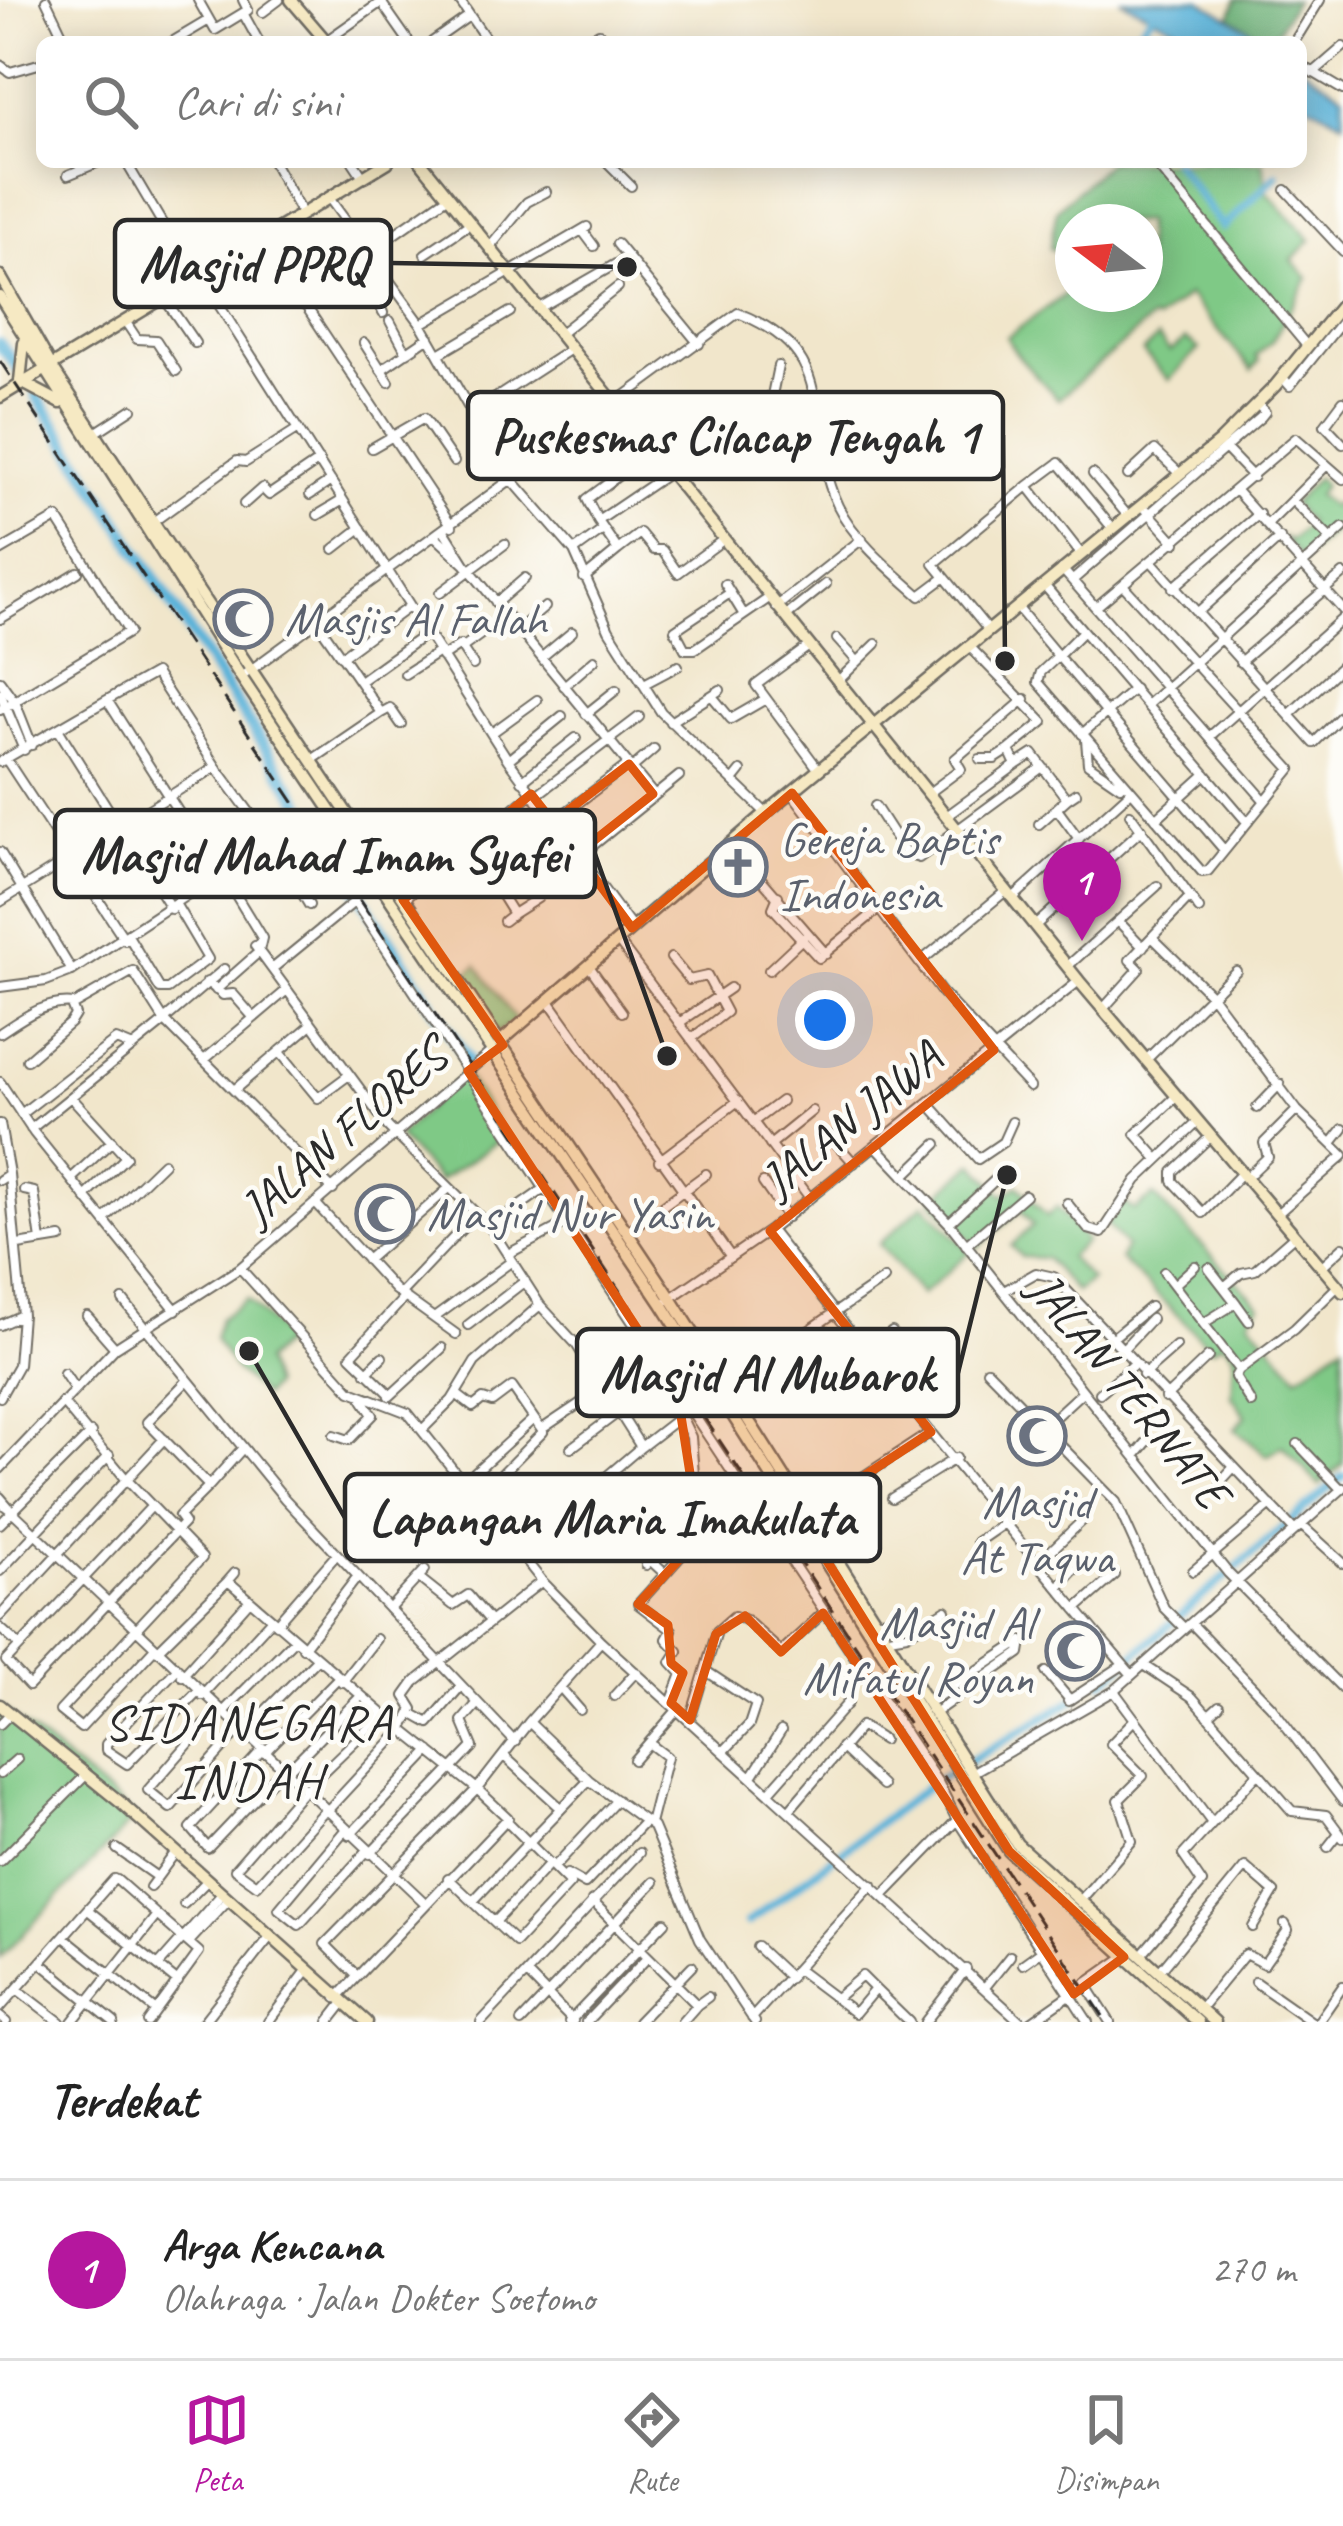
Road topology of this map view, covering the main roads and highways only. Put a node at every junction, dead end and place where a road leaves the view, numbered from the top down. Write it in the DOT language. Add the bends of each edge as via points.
graph roads {
  1 [pos="291,0"];
  2 [pos="321,36"];
  3 [pos="378,168"];
  4 [pos="426,168"];
  5 [pos="0,276"];
  6 [pos="0,297"];
  7 [pos="1343,303"];
  8 [pos="23,338"];
  9 [pos="49,367"];
  10 [pos="24,382"];
  11 [pos="4,394"];
  12 [pos="64,405"];
  13 [pos="246,673"];
  14 [pos="874,724"];
  15 [pos="496,1046"];
  16 [pos="1340,1289"];
  17 [pos="667,1301"];
  18 [pos="817,1534"];
  19 [pos="0,1705"];
  20 [pos="967,1767"];
  21 [pos="1199,2015"];
  22 [pos="368,2022"];
  23 [pos="1215,2022"];
  1 -- 2 [label="main road"];
  3 -- 9 [label="main road"];
  4 -- 14 [label="main road"];
  5 -- 9 [label="main road"];
  6 -- 8 [label="main road"];
  7 -- 14 [label="main road" via="1222,445"];
  8 -- 9 [label="main road"];
  8 -- 10 [label="main road"];
  9 -- 10 [label="main road"];
  9 -- 12 [label="main road"];
  9 -- 13 [label="main road"];
  10 -- 11 [label="main road"];
  10 -- 12 [label="main road"];
  12 -- 13 [label="main road"];
  13 -- 15 [label="main road"];
  13 -- 15 [label="main road"];
  14 -- 15 [label="main road"];
  14 -- 16 [label="main road"];
  15 -- 17 [label="main road"];
  15 -- 17 [label="main road"];
  17 -- 18 [label="main road"];
  17 -- 18 [label="main road"];
  18 -- 20 [label="main road"];
  18 -- 20 [label="main road" via="895,1634"];
  19 -- 22 [label="main road"];
  20 -- 21 [label="main road" via="1017,1844"];
  20 -- 21 [label="main road" via="1009,1851"];
  21 -- 23 [label="main road"];
}
